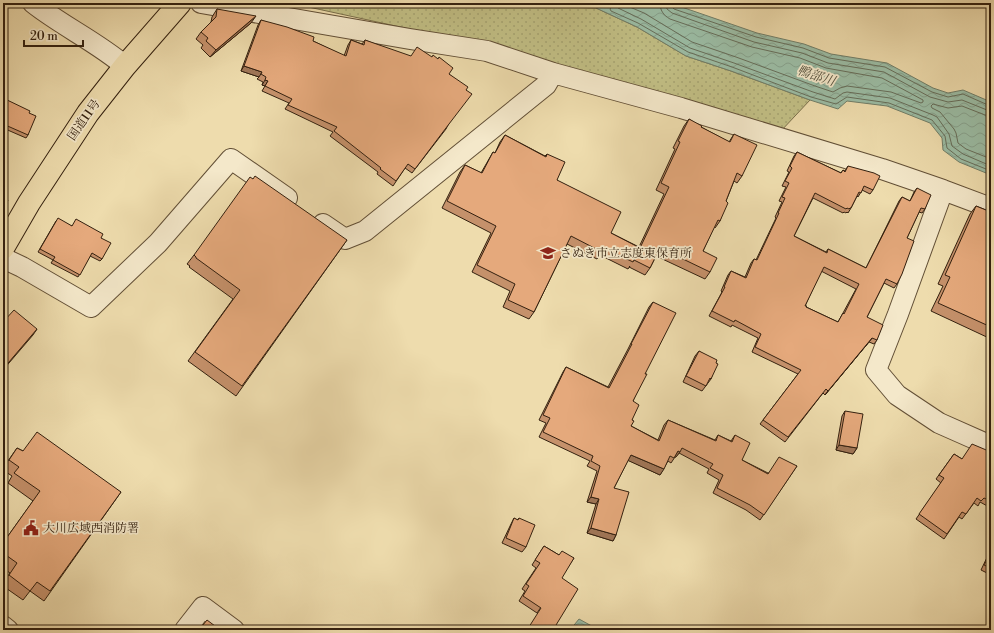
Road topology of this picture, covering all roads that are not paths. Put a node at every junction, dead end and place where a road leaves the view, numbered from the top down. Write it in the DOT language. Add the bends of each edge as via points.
graph roads {
  1 [pos="33,3"];
  2 [pos="180,3"];
  3 [pos="201,3"];
  4 [pos="125,66"];
  5 [pos="553,72"];
  6 [pos="944,190"];
  7 [pos="991,208"];
  8 [pos="3,248"];
  9 [pos="3,258"];
  10 [pos="991,446"];
  11 [pos="3,626"];
  12 [pos="8,630"];
  13 [pos="185,630"];
  14 [pos="234,630"];
  1 -- 4 [label="street"];
  2 -- 4 [label="highway, 国道11号"];
  3 -- 5 [label="street" via="487,51"];
  4 -- 8 [label="highway, 国道11号" via="88,113"];
  5 -- 6 [label="street" via="681,108"];
  5 -- 9 [label="street" via="546,85 365,231 345,239 231,159 158,243 92,307"];
  6 -- 7 [label="street"];
  6 -- 10 [label="street" via="876,370 897,395 939,423"];
  11 -- 12 [label="street"];
  13 -- 14 [label="street" via="203,607"];
}
